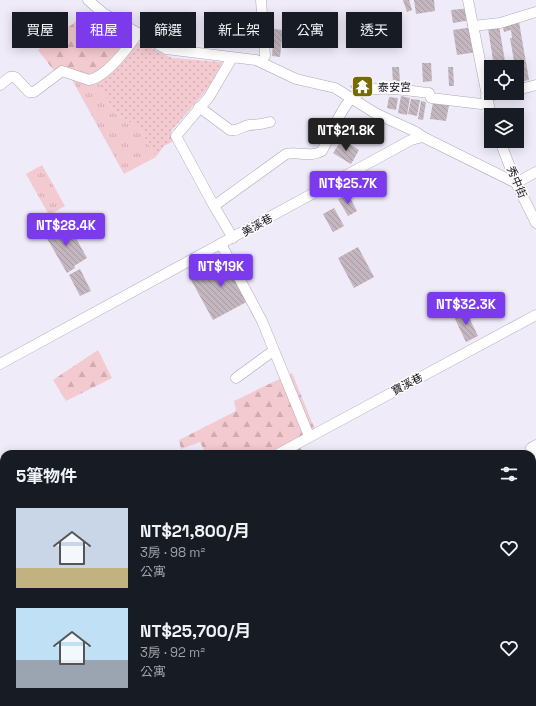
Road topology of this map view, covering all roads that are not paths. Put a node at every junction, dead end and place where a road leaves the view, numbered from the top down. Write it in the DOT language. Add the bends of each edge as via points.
graph roads {
  1 [pos="88,0"];
  2 [pos="261,0"];
  3 [pos="468,0"];
  4 [pos="536,12"];
  5 [pos="473,26"];
  6 [pos="138,34"];
  7 [pos="265,56"];
  8 [pos="232,58"];
  9 [pos="484,83"];
  10 [pos="536,84"];
  11 [pos="0,85"];
  12 [pos="524,88"];
  13 [pos="350,99"];
  14 [pos="486,100"];
  15 [pos="199,107"];
  16 [pos="270,122"];
  17 [pos="423,137"];
  18 [pos="503,148"];
  19 [pos="536,172"];
  20 [pos="516,183"];
  21 [pos="214,206"];
  22 [pos="536,223"];
  23 [pos="233,238"];
  24 [pos="221,244"];
  25 [pos="536,315"];
  26 [pos="273,351"];
  27 [pos="0,364"];
  28 [pos="236,378"];
  29 [pos="309,436"];
  30 [pos="285,450"];
  1 -- 6 [label="street" via="103,13"];
  2 -- 7 [label="street"];
  3 -- 5 [label="street"];
  4 -- 5 [label="street" via="500,23"];
  5 -- 9 [label="street"];
  6 -- 8 [label="street" via="170,50"];
  6 -- 11 [label="street" via="118,58 93,80 62,71 34,92 29,92 16,77 10,77"];
  8 -- 13 [label="street" via="256,60 296,79 335,88"];
  8 -- 15 [label="street" via="209,97"];
  10 -- 12 [label="street"];
  13 -- 14 [label="street" via="359,93 380,89 429,93 431,98 481,104"];
  13 -- 17 [label="street"];
  13 -- 21 [label="street" via="322,151 311,155 286,154"];
  15 -- 16 [label="street" via="233,131 248,125"];
  15 -- 21 [label="street" via="177,132 176,138"];
  17 -- 20 [label="street"];
  17 -- 23 [label="street, 美溪巷" via="411,140"];
  18 -- 20 [label="street, 秀中街"];
  19 -- 20 [label="street"];
  20 -- 22 [label="street, 秀中街"];
  21 -- 23 [label="street"];
  23 -- 24 [label="street, 美溪巷"];
  24 -- 26 [label="street" via="262,321"];
  24 -- 27 [label="street, 美溪巷"];
  25 -- 29 [label="street, 寶溪巷"];
  26 -- 28 [label="street"];
  26 -- 29 [label="street"];
  29 -- 30 [label="street, 寶溪巷"];
}
